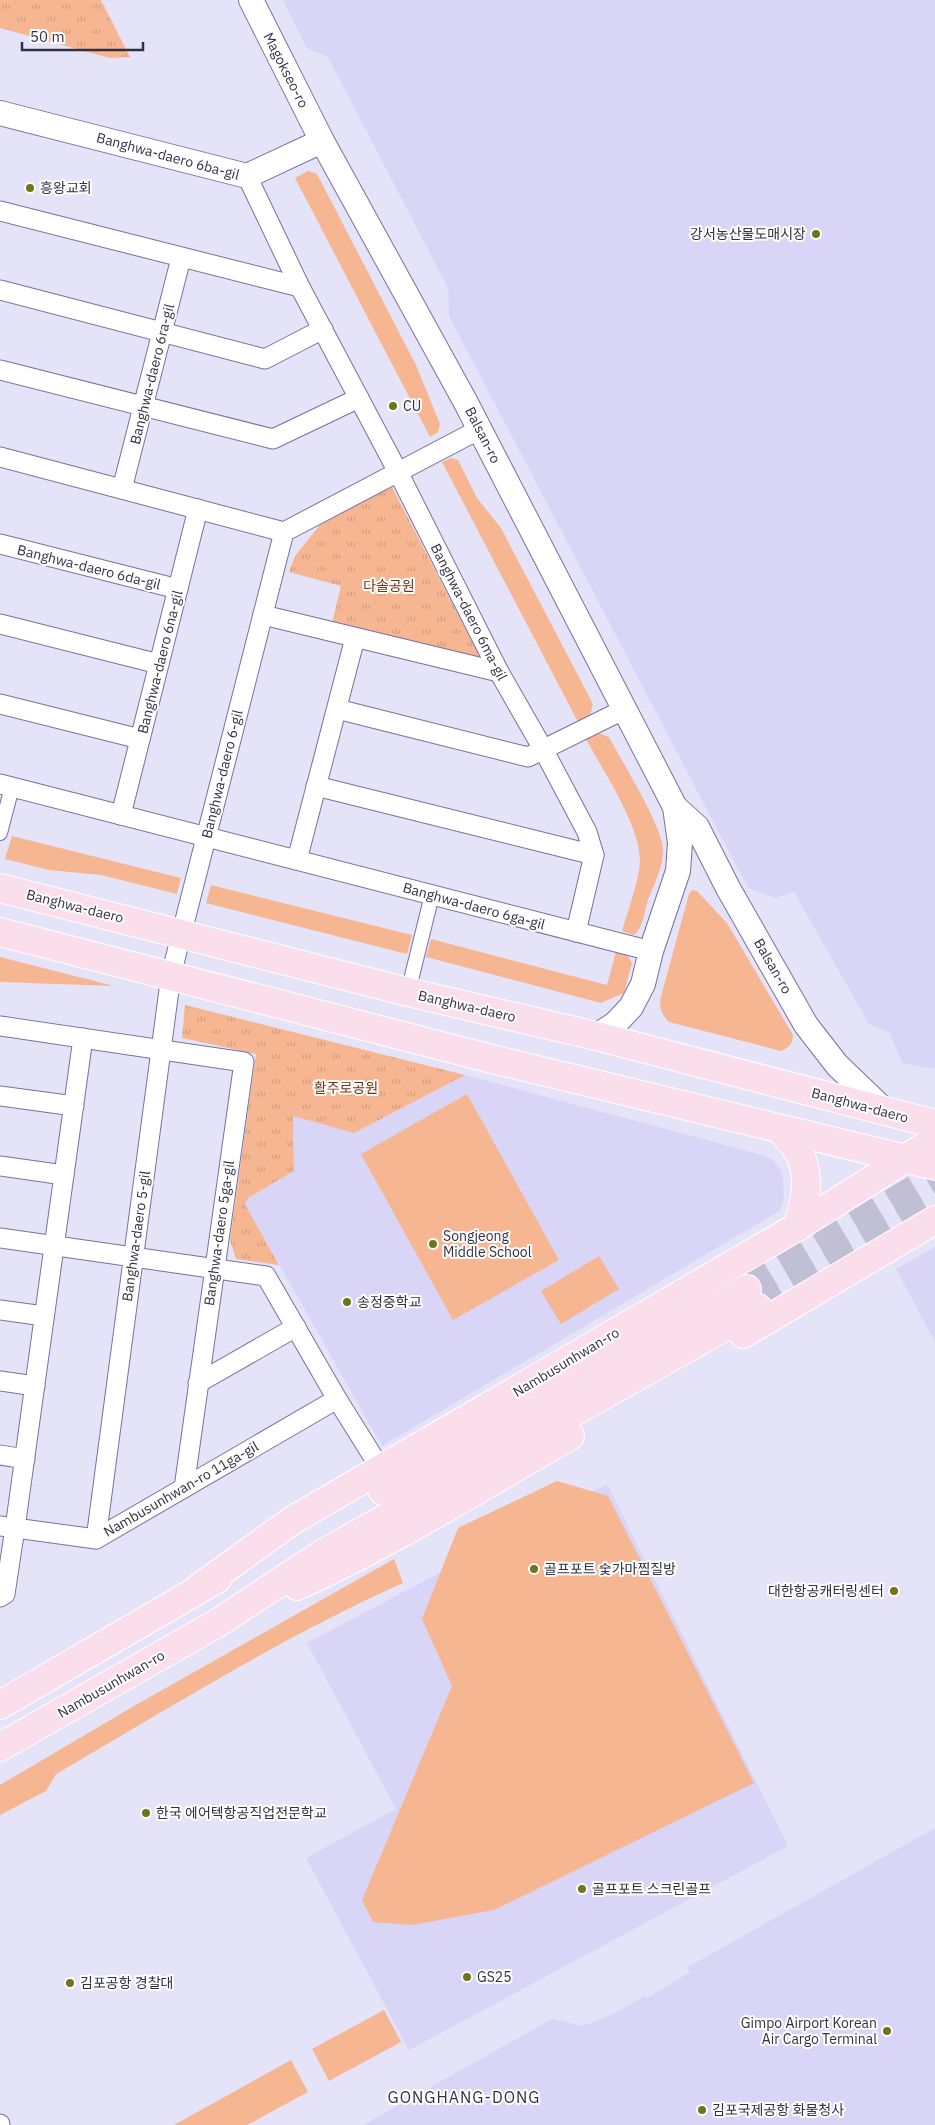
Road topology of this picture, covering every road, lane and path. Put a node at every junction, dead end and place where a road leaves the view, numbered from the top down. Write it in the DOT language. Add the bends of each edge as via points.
graph roads {
  1 [pos="251,0"];
  2 [pos="0,112"];
  3 [pos="322,141"];
  4 [pos="247,176"];
  5 [pos="0,210"];
  6 [pos="181,258"];
  7 [pos="300,287"];
  8 [pos="0,290"];
  9 [pos="322,329"];
  10 [pos="162,332"];
  11 [pos="0,370"];
  12 [pos="359,398"];
  13 [pos="143,406"];
  14 [pos="480,429"];
  15 [pos="0,457"];
  16 [pos="398,472"];
  17 [pos="122,489"];
  18 [pos="198,509"];
  19 [pos="284,532"];
  20 [pos="0,544"];
  21 [pos="178,589"];
  22 [pos="263,615"];
  23 [pos="0,624"];
  24 [pos="356,638"];
  25 [pos="159,664"];
  26 [pos="499,672"];
  27 [pos="0,704"];
  28 [pos="337,709"];
  29 [pos="625,709"];
  30 [pos="140,739"];
  31 [pos="543,749"];
  32 [pos="6,786"];
  33 [pos="316,786"];
  34 [pos="675,807"];
  35 [pos="121,815"];
  36 [pos="0,833"];
  37 [pos="206,836"];
  38 [pos="594,855"];
  39 [pos="297,860"];
  40 [pos="0,888"];
  41 [pos="432,895"];
  42 [pos="0,932"];
  43 [pos="576,932"];
  44 [pos="180,933"];
  45 [pos="651,951"];
  46 [pos="171,975"];
  47 [pos="408,992"];
  48 [pos="0,1026"];
  49 [pos="596,1036"];
  50 [pos="83,1038"];
  51 [pos="161,1050"];
  52 [pos="0,1096"];
  53 [pos="74,1106"];
  54 [pos="887,1113"];
  55 [pos="935,1124"];
  56 [pos="781,1130"];
  57 [pos="935,1140"];
  58 [pos="902,1160"];
  59 [pos="0,1166"];
  60 [pos="935,1166"];
  61 [pos="64,1175"];
  62 [pos="935,1220"];
  63 [pos="797,1226"];
  64 [pos="0,1238"];
  65 [pos="54,1246"];
  66 [pos="134,1258"];
  67 [pos="214,1269"];
  68 [pos="0,1310"];
  69 [pos="44,1316"];
  70 [pos="296,1327"];
  71 [pos="0,1381"];
  72 [pos="198,1383"];
  73 [pos="35,1386"];
  74 [pos="337,1399"];
  75 [pos="0,1455"];
  76 [pos="25,1459"];
  77 [pos="382,1471"];
  78 [pos="184,1488"];
  79 [pos="8,1527"];
  80 [pos="96,1539"];
  81 [pos="200,1587"];
  82 [pos="0,1597"];
  83 [pos="221,1621"];
  84 [pos="11,1699"];
  85 [pos="40,1724"];
  86 [pos="0,1747"];
  1 -- 3 [label="street, Magokseo-ro"];
  2 -- 4 [label="street, Banghwa-daero 6ba-gil"];
  3 -- 4 [label="street"];
  3 -- 14 [label="street, Balsan-ro"];
  4 -- 7 [label="street, Banghwa-daero 6ba-gil"];
  5 -- 6 [label="street"];
  6 -- 7 [label="street"];
  6 -- 10 [label="street, Banghwa-daero 6ra-gil"];
  7 -- 9 [label="street, Banghwa-daero 6ba-gil"];
  8 -- 10 [label="street"];
  9 -- 10 [label="street" via="265,359"];
  9 -- 12 [label="street, Banghwa-daero 6ba-gil"];
  10 -- 13 [label="street, Banghwa-daero 6ra-gil"];
  11 -- 13 [label="street"];
  12 -- 13 [label="street" via="273,439"];
  12 -- 16 [label="street, Banghwa-daero 6ba-gil"];
  13 -- 17 [label="street, Banghwa-daero 6ra-gil"];
  14 -- 16 [label="street"];
  14 -- 29 [label="street, Balsan-ro"];
  15 -- 17 [label="street"];
  16 -- 19 [label="street"];
  16 -- 26 [label="street, Banghwa-daero 6ma-gil"];
  17 -- 18 [label="street"];
  18 -- 19 [label="street"];
  18 -- 21 [label="street, Banghwa-daero 6na-gil"];
  19 -- 22 [label="street, Banghwa-daero 6-gil"];
  20 -- 21 [label="street, Banghwa-daero 6da-gil"];
  21 -- 25 [label="street, Banghwa-daero 6na-gil"];
  22 -- 24 [label="street"];
  22 -- 37 [label="street, Banghwa-daero 6-gil"];
  23 -- 25 [label="street"];
  24 -- 26 [label="street"];
  24 -- 28 [label="street"];
  25 -- 30 [label="street, Banghwa-daero 6na-gil"];
  26 -- 31 [label="street, Banghwa-daero 6ma-gil"];
  27 -- 30 [label="street"];
  28 -- 31 [label="street" via="528,757"];
  28 -- 33 [label="street"];
  29 -- 31 [label="street"];
  29 -- 34 [label="street, Balsan-ro"];
  30 -- 35 [label="street, Banghwa-daero 6na-gil"];
  31 -- 38 [label="street, Banghwa-daero 6ma-gil" via="577,810"];
  32 -- 35 [label="street"];
  32 -- 36 [label="street"];
  33 -- 38 [label="street"];
  33 -- 39 [label="street"];
  34 -- 45 [label="street, Balsan-ro" via="680,843 678,871"];
  34 -- 54 [label="street, Balsan-ro" via="697,827 806,1025 836,1065"];
  35 -- 37 [label="street"];
  37 -- 39 [label="street, Banghwa-daero 6ga-gil"];
  37 -- 44 [label="street, Banghwa-daero 6-gil"];
  38 -- 43 [label="street"];
  39 -- 41 [label="street, Banghwa-daero 6ga-gil"];
  40 -- 44 [label="main road, Banghwa-daero"];
  41 -- 43 [label="street, Banghwa-daero 6ga-gil"];
  41 -- 47 [label="street"];
  42 -- 46 [label="main road"];
  43 -- 45 [label="street, Banghwa-daero 6ga-gil"];
  44 -- 46 [label="street, Banghwa-daero 5-gil"];
  44 -- 47 [label="main road, Banghwa-daero"];
  45 -- 49 [label="street, Balsan-ro" via="643,984 631,1007 615,1024"];
  46 -- 51 [label="street, Banghwa-daero 5-gil"];
  46 -- 56 [label="main road"];
  47 -- 49 [label="main road, Banghwa-daero"];
  48 -- 50 [label="street"];
  49 -- 54 [label="main road, Banghwa-daero"];
  50 -- 51 [label="street"];
  50 -- 53 [label="street"];
  51 -- 66 [label="street, Banghwa-daero 5-gil"];
  51 -- 67 [label="street, Banghwa-daero 5ga-gil" via="244,1062"];
  52 -- 53 [label="street"];
  53 -- 61 [label="street"];
  54 -- 55 [label="main road, Banghwa-daero"];
  56 -- 58 [label="main road"];
  56 -- 63 [label="main road" via="800,1154 807,1183 805,1203"];
  57 -- 58 [label="main road, Nambusunhwan-ro"];
  58 -- 60 [label="main road"];
  58 -- 63 [label="main road, Nambusunhwan-ro"];
  59 -- 61 [label="street"];
  61 -- 65 [label="street"];
  62 -- 83 [label="main road, Nambusunhwan-ro" via="392,1538 335,1569"];
  63 -- 77 [label="main road, Nambusunhwan-ro"];
  64 -- 65 [label="street"];
  65 -- 66 [label="street"];
  65 -- 69 [label="street"];
  66 -- 67 [label="street"];
  66 -- 80 [label="street, Banghwa-daero 5-gil"];
  67 -- 70 [label="street" via="266,1276"];
  67 -- 72 [label="street, Banghwa-daero 5ga-gil"];
  68 -- 69 [label="street"];
  69 -- 73 [label="street"];
  70 -- 72 [label="street"];
  70 -- 74 [label="street"];
  71 -- 73 [label="street"];
  72 -- 78 [label="street, Banghwa-daero 5ga-gil"];
  73 -- 76 [label="street"];
  74 -- 77 [label="street"];
  74 -- 78 [label="street, Nambusunhwan-ro 11ga-gil"];
  75 -- 76 [label="street"];
  76 -- 79 [label="street"];
  77 -- 81 [label="main road, Nambusunhwan-ro" via="294,1520"];
  78 -- 80 [label="street, Nambusunhwan-ro 11ga-gil"];
  79 -- 80 [label="street, Nambusunhwan-ro 11ga-gil"];
  79 -- 82 [label="street" via="5,1594"];
  81 -- 83 [label="main road, Nambusunhwan-ro" via="752,1298 322,1554"];
  81 -- 84 [label="main road, Nambusunhwan-ro"];
  83 -- 85 [label="main road, Nambusunhwan-ro"];
  84 -- 85 [label="main road"];
  85 -- 86 [label="main road, Nambusunhwan-ro"];
}
